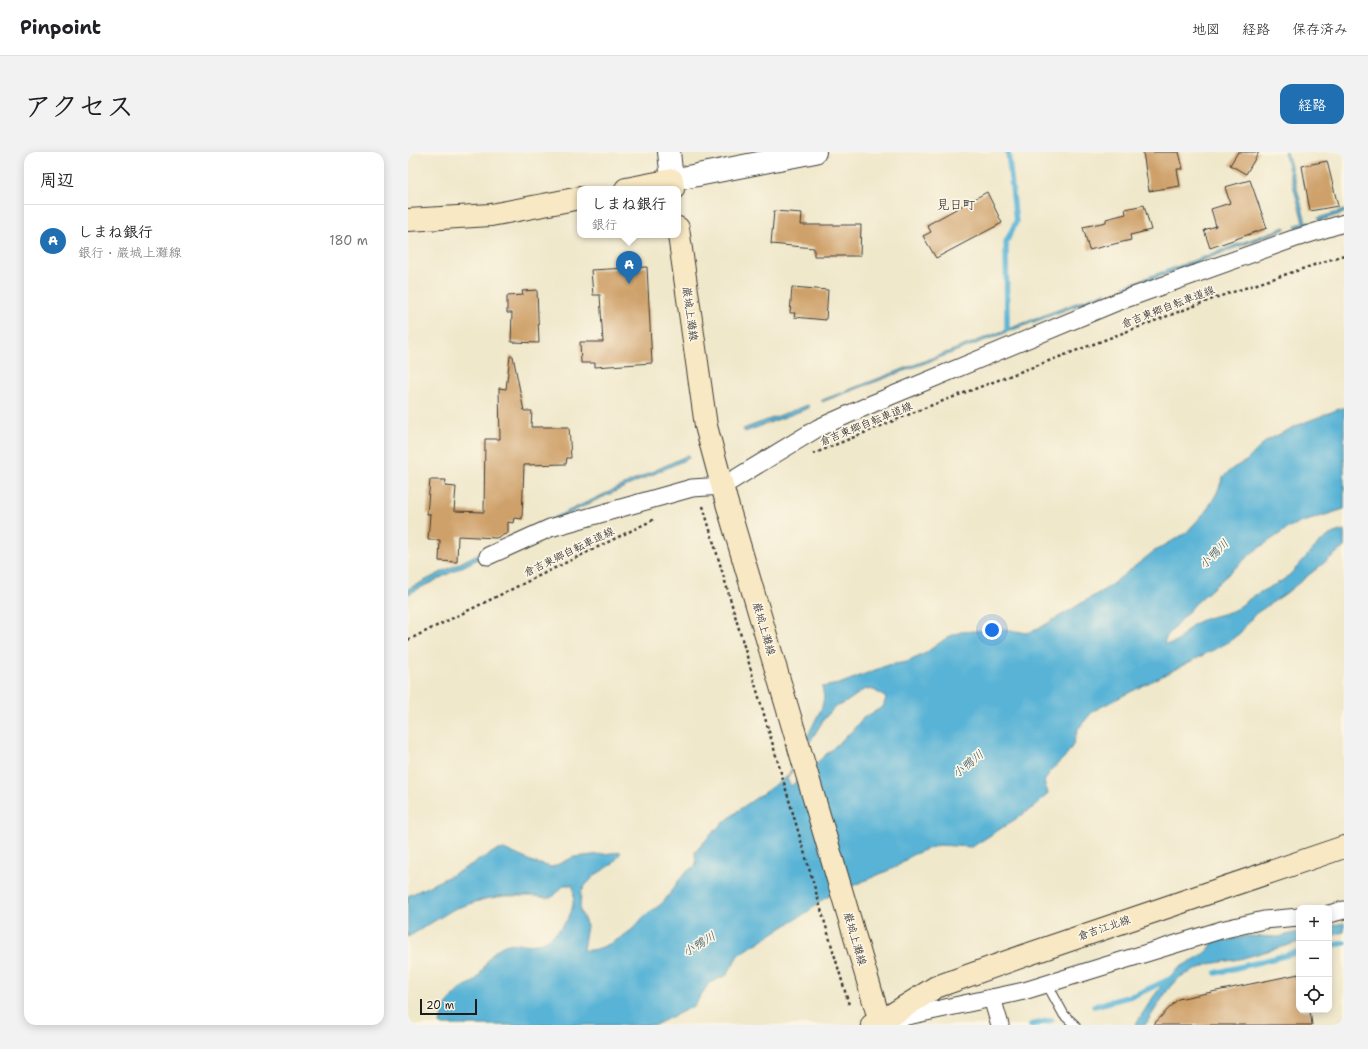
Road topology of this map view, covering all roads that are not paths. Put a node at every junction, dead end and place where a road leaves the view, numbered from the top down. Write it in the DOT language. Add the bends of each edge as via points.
graph roads {
  1 [pos="669,152"];
  2 [pos="815,152"];
  3 [pos="673,185"];
  4 [pos="661,186"];
  5 [pos="577,199"];
  6 [pos="408,220"];
  7 [pos="1344,223"];
  8 [pos="679,238"];
  9 [pos="724,493"];
  10 [pos="488,556"];
  11 [pos="1344,848"];
  12 [pos="1344,910"];
  13 [pos="1332,913"];
  14 [pos="1296,917"];
  15 [pos="1047,984"];
  16 [pos="992,998"];
  17 [pos="876,1024"];
  18 [pos="1000,1025"];
  19 [pos="1075,1025"];
  1 -- 3 [label="street"];
  2 -- 3 [label="street"];
  3 -- 4 [label="main road"];
  5 -- 6 [label="main road" via="491,214"];
  7 -- 9 [label="street" via="1117,302 874,403 818,428"];
  8 -- 9 [label="main road, 巌城上灘線" via="706,426"];
  9 -- 10 [label="street" via="692,488 550,528"];
  9 -- 17 [label="main road, 巌城上灘線" via="870,992"];
  11 -- 17 [label="main road, 倉吉江北線" via="1056,944 936,987"];
  12 -- 13 [label="street"];
  14 -- 15 [label="street" via="1264,920 1222,930"];
  15 -- 16 [label="street"];
  15 -- 19 [label="lane" via="1064,1015"];
  16 -- 17 [label="street"];
  16 -- 18 [label="street"];
}
